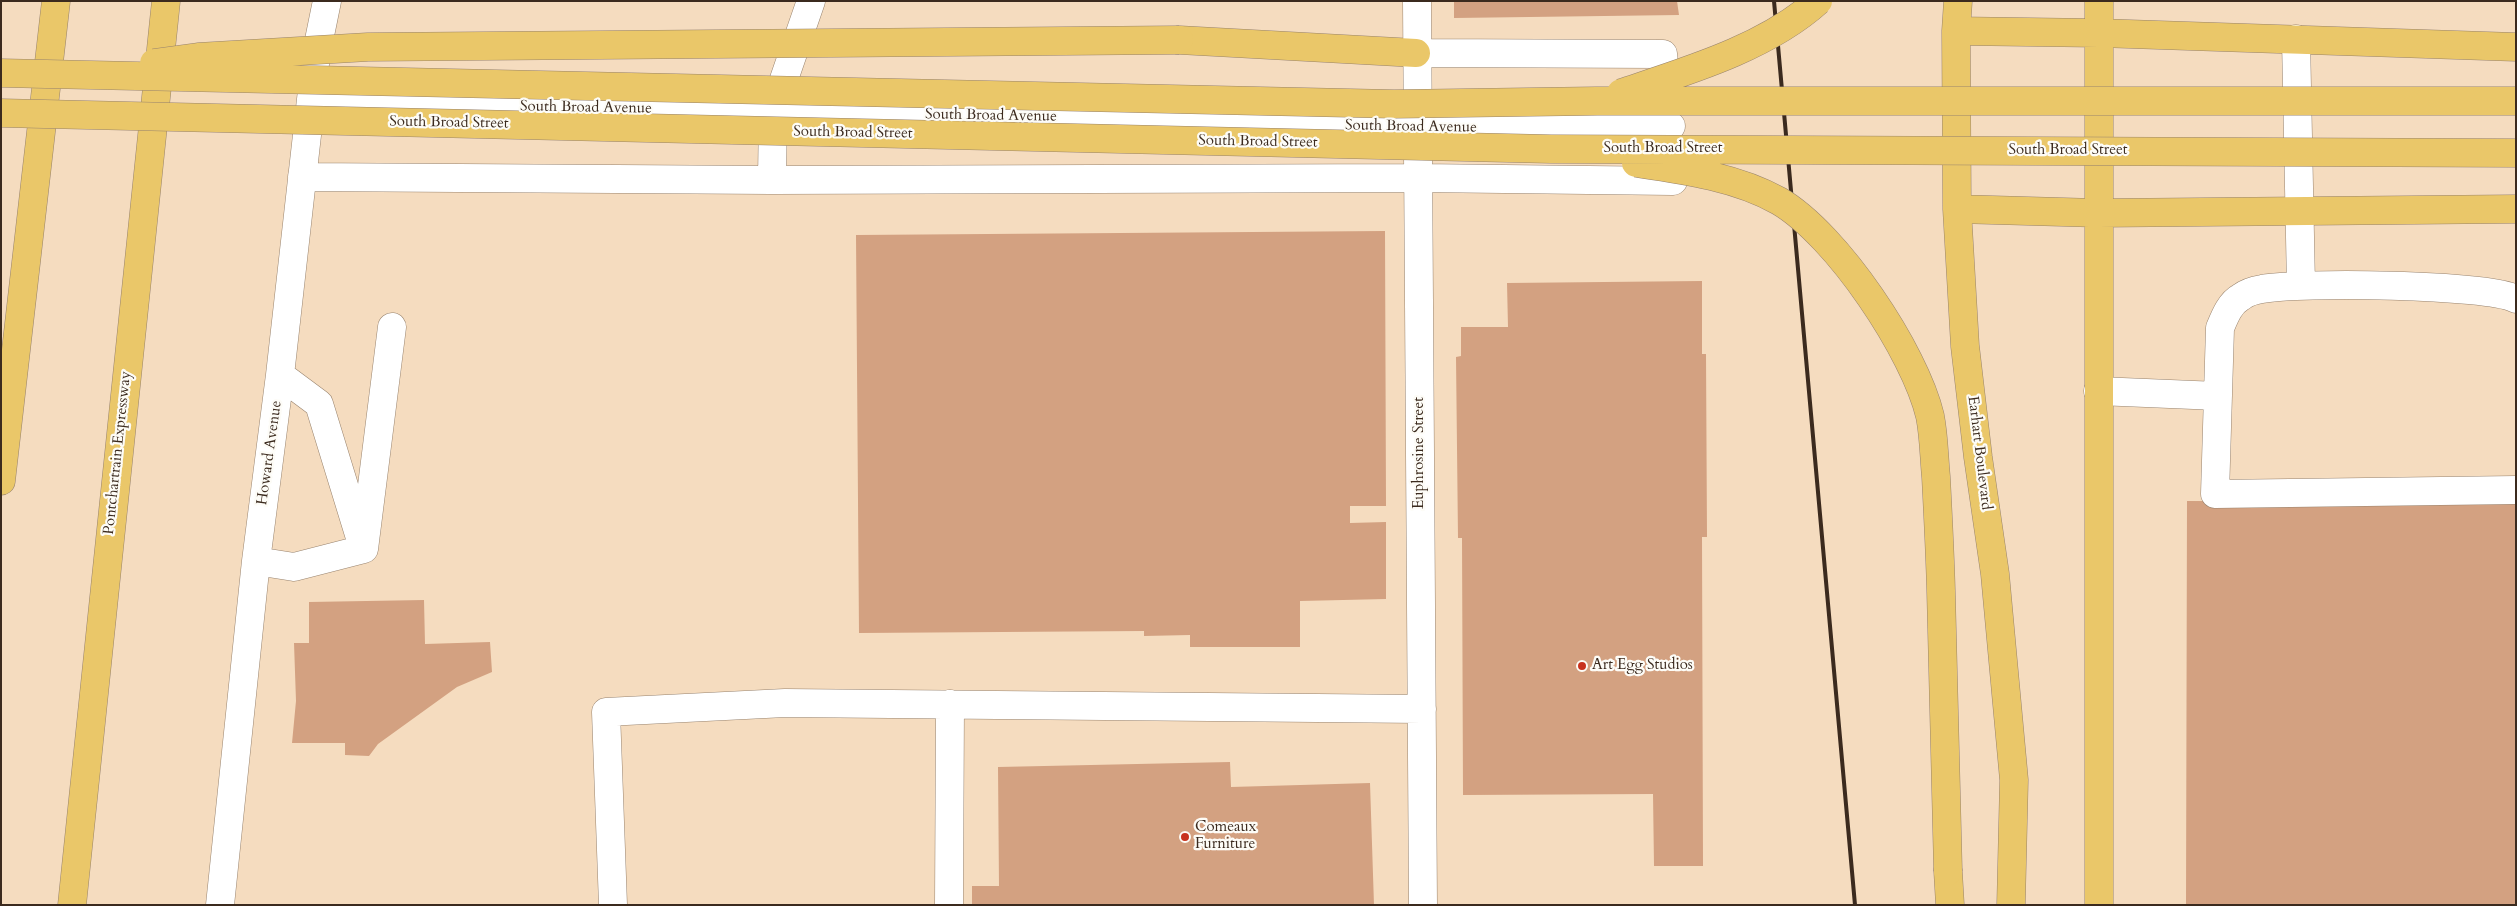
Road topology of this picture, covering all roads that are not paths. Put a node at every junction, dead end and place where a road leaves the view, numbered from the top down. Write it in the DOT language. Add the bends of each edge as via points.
graph roads {
  1 [pos="56,1"];
  2 [pos="166,1"];
  3 [pos="327,1"];
  4 [pos="811,1"];
  5 [pos="1417,1"];
  6 [pos="1818,1"];
  7 [pos="1958,1"];
  8 [pos="2098,1"];
  9 [pos="1956,31"];
  10 [pos="2099,32"];
  11 [pos="2296,39"];
  12 [pos="2516,47"];
  13 [pos="1416,54"];
  14 [pos="1,73"];
  15 [pos="80,75"];
  16 [pos="1598,101"];
  17 [pos="2516,101"];
  18 [pos="311,102"];
  19 [pos="773,111"];
  20 [pos="1,113"];
  21 [pos="1671,126"];
  22 [pos="1419,128"];
  23 [pos="1551,149"];
  24 [pos="2516,153"];
  25 [pos="302,176"];
  26 [pos="1419,178"];
  27 [pos="772,180"];
  28 [pos="2516,208"];
  29 [pos="1957,209"];
  30 [pos="2300,211"];
  31 [pos="2098,213"];
  32 [pos="2301,286"];
  33 [pos="2516,299"];
  34 [pos="392,327"];
  35 [pos="280,375"];
  36 [pos="2098,392"];
  37 [pos="2218,396"];
  38 [pos="1,481"];
  39 [pos="2516,490"];
  40 [pos="364,549"];
  41 [pos="256,561"];
  42 [pos="950,704"];
  43 [pos="1422,710"];
  44 [pos="72,905"];
  45 [pos="220,905"];
  46 [pos="613,905"];
  47 [pos="949,905"];
  48 [pos="1423,905"];
  49 [pos="1950,905"];
  50 [pos="2010,905"];
  51 [pos="2099,905"];
  1 -- 38 [label="main road"];
  2 -- 44 [label="main road, Pontchartrain Expressway"];
  3 -- 18 [label="street, Howard Avenue"];
  4 -- 19 [label="street"];
  5 -- 13 [label="street, Euphrosine Street"];
  6 -- 16 [label="main road, bridge" via="1804,14 1744,48"];
  7 -- 9 [label="main road, Earhart Boulevard"];
  8 -- 10 [label="main road"];
  9 -- 10 [label="main road"];
  9 -- 29 [label="main road, Earhart Boulevard"];
  10 -- 11 [label="main road"];
  10 -- 31 [label="main road"];
  11 -- 12 [label="main road"];
  11 -- 30 [label="street"];
  13 -- 15 [label="main road, bridge" via="1179,40 368,47 198,57"];
  13 -- 21 [label="street" via="1663,54"];
  13 -- 22 [label="street, Euphrosine Street"];
  14 -- 15 [label="main road, bridge"];
  15 -- 16 [label="main road, bridge" via="1394,104"];
  16 -- 17 [label="main road, bridge"];
  18 -- 19 [label="street, South Broad Avenue"];
  18 -- 25 [label="street, Howard Avenue"];
  19 -- 22 [label="street, South Broad Avenue"];
  19 -- 27 [label="street"];
  20 -- 23 [label="main road, South Broad Street, bridge"];
  21 -- 22 [label="street, South Broad Avenue"];
  21 -- 26 [label="street" via="1673,181"];
  22 -- 26 [label="street, Euphrosine Street"];
  23 -- 24 [label="main road, South Broad Street, bridge"];
  23 -- 49 [label="main road, bridge" via="1685,171 1739,184 1779,202 1820,232 1855,276 1908,360 1930,417 1940,531"];
  25 -- 27 [label="street"];
  25 -- 35 [label="street, Howard Avenue"];
  26 -- 27 [label="street"];
  26 -- 43 [label="street, Euphrosine Street"];
  28 -- 30 [label="main road"];
  29 -- 31 [label="main road"];
  29 -- 50 [label="main road, Earhart Boulevard" via="1965,346 1995,574 2014,780"];
  30 -- 31 [label="main road"];
  30 -- 32 [label="street"];
  31 -- 36 [label="main road"];
  32 -- 33 [label="street" via="2467,291 2508,295"];
  32 -- 37 [label="street" via="2262,289 2241,297 2228,309 2220,328"];
  34 -- 40 [label="street"];
  35 -- 40 [label="street" via="319,404"];
  35 -- 41 [label="street, Howard Avenue"];
  36 -- 37 [label="street"];
  36 -- 51 [label="main road"];
  37 -- 39 [label="street" via="2215,498"];
  40 -- 41 [label="street" via="294,567"];
  41 -- 45 [label="street, Howard Avenue"];
  42 -- 43 [label="street"];
  42 -- 46 [label="street" via="785,703 606,712"];
  42 -- 47 [label="street"];
  43 -- 48 [label="street, Euphrosine Street"];
}
